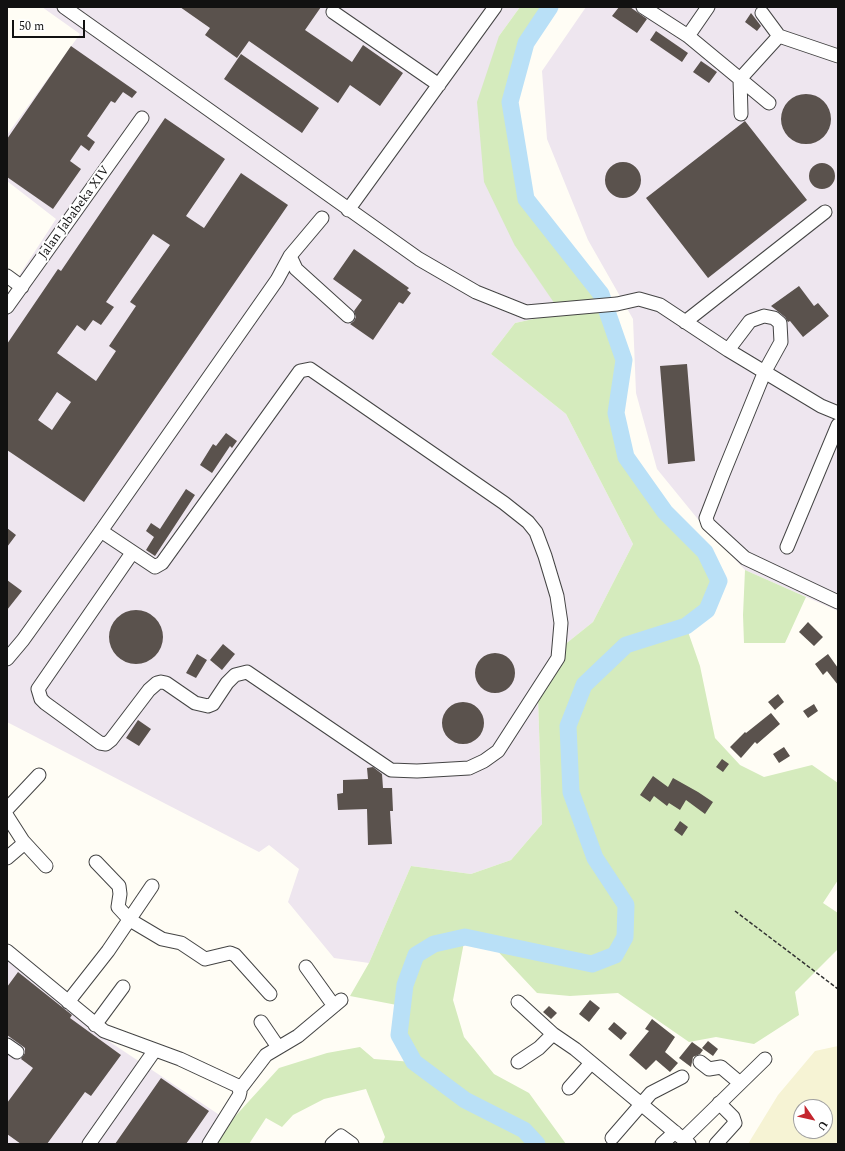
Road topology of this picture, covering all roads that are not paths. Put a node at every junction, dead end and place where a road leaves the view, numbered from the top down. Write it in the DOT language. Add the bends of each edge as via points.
graph roads {
  1 [pos="64,7"];
  2 [pos="495,7"];
  3 [pos="643,7"];
  4 [pos="708,7"];
  5 [pos="332,12"];
  6 [pos="762,13"];
  7 [pos="688,36"];
  8 [pos="779,36"];
  9 [pos="838,56"];
  10 [pos="740,79"];
  11 [pos="439,85"];
  12 [pos="769,103"];
  13 [pos="741,114"];
  14 [pos="142,118"];
  15 [pos="348,210"];
  16 [pos="825,212"];
  17 [pos="322,218"];
  18 [pos="290,256"];
  19 [pos="7,276"];
  20 [pos="22,287"];
  21 [pos="7,307"];
  22 [pos="348,316"];
  23 [pos="685,322"];
  24 [pos="728,350"];
  25 [pos="765,371"];
  26 [pos="838,413"];
  27 [pos="838,425"];
  28 [pos="101,531"];
  29 [pos="787,547"];
  30 [pos="132,553"];
  31 [pos="838,602"];
  32 [pos="7,659"];
  33 [pos="39,775"];
  34 [pos="7,809"];
  35 [pos="7,816"];
  36 [pos="23,842"];
  37 [pos="7,858"];
  38 [pos="96,862"];
  39 [pos="46,866"];
  40 [pos="152,886"];
  41 [pos="130,920"];
  42 [pos="7,951"];
  43 [pos="306,967"];
  44 [pos="123,987"];
  45 [pos="270,994"];
  46 [pos="68,1002"];
  47 [pos="518,1002"];
  48 [pos="261,1022"];
  49 [pos="95,1025"];
  50 [pos="553,1034"];
  51 [pos="278,1047"];
  52 [pos="155,1050"];
  53 [pos="765,1059"];
  54 [pos="518,1062"];
  55 [pos="700,1062"];
  56 [pos="591,1063"];
  57 [pos="682,1077"];
  58 [pos="740,1083"];
  59 [pos="240,1088"];
  60 [pos="569,1088"];
  61 [pos="719,1103"];
  62 [pos="642,1105"];
  63 [pos="612,1138"];
  64 [pos="683,1138"];
  65 [pos="89,1144"];
  66 [pos="209,1144"];
  67 [pos="332,1144"];
  68 [pos="352,1144"];
  69 [pos="662,1144"];
  70 [pos="716,1144"];
  1 -- 15 [label="street"];
  2 -- 11 [label="street"];
  3 -- 7 [label="street"];
  4 -- 7 [label="street"];
  5 -- 11 [label="street"];
  6 -- 8 [label="street"];
  7 -- 10 [label="street"];
  8 -- 9 [label="street"];
  8 -- 10 [label="street"];
  10 -- 12 [label="street"];
  10 -- 13 [label="street"];
  11 -- 15 [label="street"];
  14 -- 20 [label="street, Jalan Jababeka XIV"];
  15 -- 23 [label="street" via="418,259 476,292 526,312 617,304 639,299 660,305"];
  16 -- 23 [label="street"];
  17 -- 18 [label="street"];
  18 -- 22 [label="street" via="296,269"];
  18 -- 28 [label="street" via="277,280"];
  19 -- 20 [label="street"];
  20 -- 21 [label="street, Jalan Jababeka XIV"];
  23 -- 24 [label="street"];
  24 -- 25 [label="street"];
  24 -- 25 [label="street" via="750,321 764,316 774,318 780,323 781,342"];
  25 -- 26 [label="street" via="821,406"];
  25 -- 31 [label="street" via="706,518 708,524 745,558"];
  27 -- 29 [label="street"];
  28 -- 30 [label="street"];
  28 -- 32 [label="street"];
  30 -- 30 [label="street" via="155,567 162,563 300,371 310,369 528,522 536,532 557,596 561,623 558,658 498,751 469,768 391,770 247,672 235,675 213,704 208,706 195,703 161,682 150,690 112,740 106,744 100,743 44,703 40,699 38,689"];
  33 -- 34 [label="street"];
  35 -- 36 [label="street"];
  36 -- 37 [label="street"];
  36 -- 39 [label="street"];
  38 -- 41 [label="street" via="119,886 118,907"];
  40 -- 41 [label="street"];
  41 -- 45 [label="street" via="162,939 185,945 206,959 230,953 235,955"];
  41 -- 46 [label="street"];
  42 -- 46 [label="street"];
  43 -- 51 [label="street" via="338,1003 298,1036"];
  44 -- 49 [label="street"];
  46 -- 49 [label="street"];
  47 -- 50 [label="street"];
  48 -- 51 [label="street"];
  49 -- 52 [label="street" via="104,1031"];
  50 -- 54 [label="street" via="539,1048"];
  50 -- 56 [label="street"];
  51 -- 59 [label="street" via="266,1055"];
  52 -- 59 [label="street"];
  52 -- 65 [label="street"];
  53 -- 58 [label="street"];
  55 -- 58 [label="street" via="709,1069 721,1067"];
  56 -- 60 [label="street"];
  56 -- 62 [label="street"];
  57 -- 62 [label="street" via="651,1093"];
  58 -- 61 [label="street"];
  59 -- 66 [label="street" via="239,1096"];
  61 -- 64 [label="street"];
  61 -- 70 [label="street" via="733,1117 735,1123"];
  62 -- 63 [label="street"];
  62 -- 64 [label="street"];
  64 -- 69 [label="street"];
  67 -- 68 [label="street" via="341,1136"];
}
